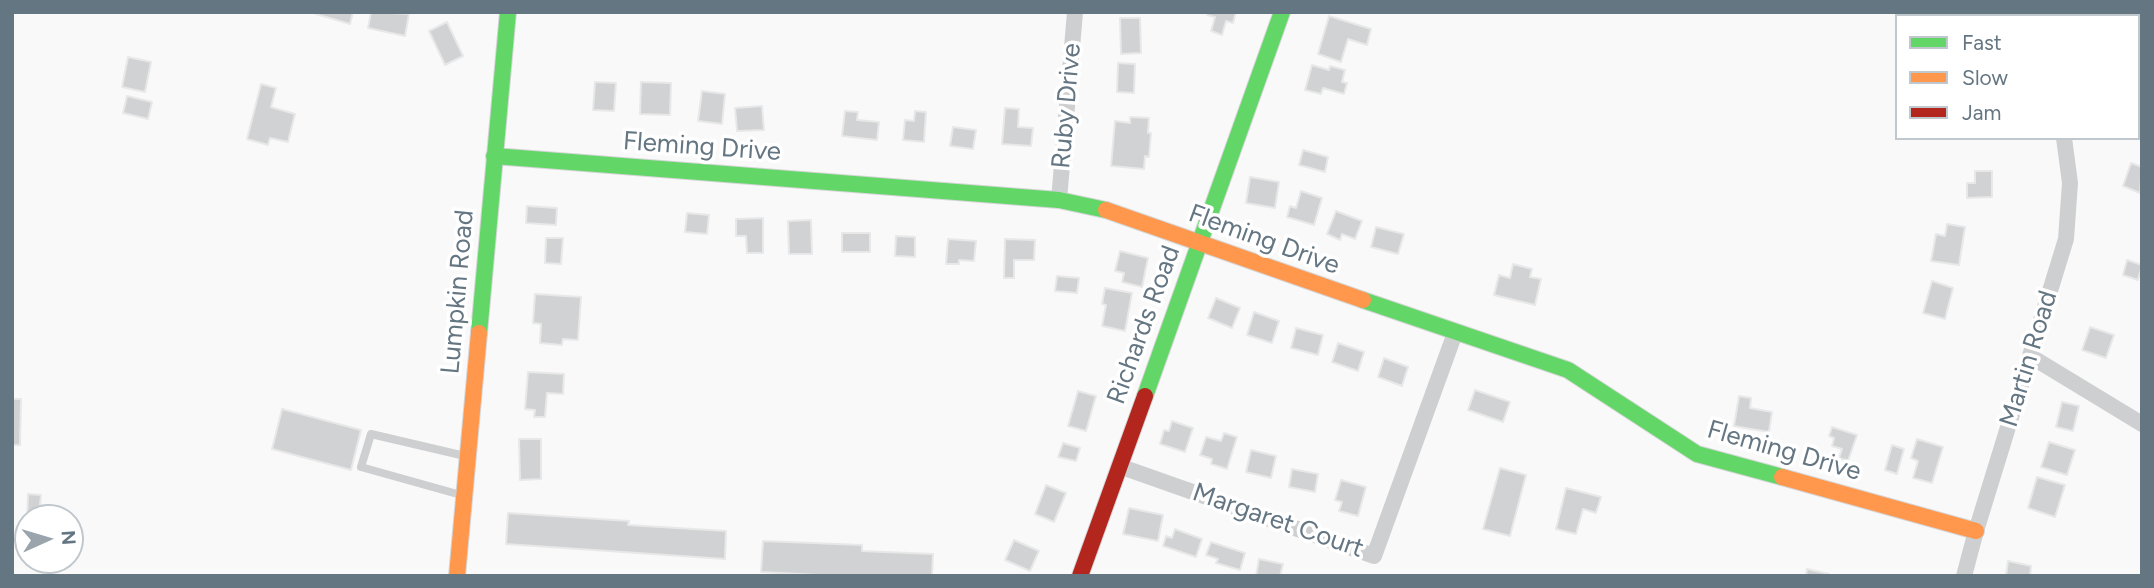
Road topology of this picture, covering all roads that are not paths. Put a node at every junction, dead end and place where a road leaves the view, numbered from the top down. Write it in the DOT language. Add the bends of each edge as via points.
graph roads {
  1 [pos="508,12"];
  2 [pos="1075,12"];
  3 [pos="1282,12"];
  4 [pos="2064,140"];
  5 [pos="494,156"];
  6 [pos="1059,200"];
  7 [pos="1199,243"];
  8 [pos="1455,333"];
  9 [pos="2030,356"];
  10 [pos="2142,424"];
  11 [pos="468,457"];
  12 [pos="1119,466"];
  13 [pos="464,496"];
  14 [pos="1976,531"];
  15 [pos="461,575"];
  16 [pos="1080,576"];
  17 [pos="1964,576"];
  1 -- 5 [label="street, Lumpkin Road"];
  2 -- 6 [label="street, Ruby Drive"];
  3 -- 7 [label="street, Richards Road"];
  4 -- 9 [label="street, Martin Road" via="2070,183 2066,239"];
  5 -- 6 [label="street, Fleming Drive"];
  5 -- 11 [label="street, Lumpkin Road"];
  6 -- 7 [label="street, Fleming Drive" via="1108,210"];
  7 -- 8 [label="street, Fleming Drive"];
  7 -- 12 [label="street, Richards Road"];
  8 -- 12 [label="street, Margaret Court" via="1374,556"];
  8 -- 14 [label="street, Fleming Drive" via="1568,370 1697,454"];
  9 -- 10 [label="street"];
  9 -- 14 [label="street, Martin Road"];
  11 -- 13 [label="street, Lumpkin Road"];
  11 -- 13 [label="lane" via="371,434 361,467"];
  12 -- 16 [label="street, Richards Road"];
  13 -- 15 [label="street, Lumpkin Road"];
  14 -- 17 [label="street, Martin Road"];
}
